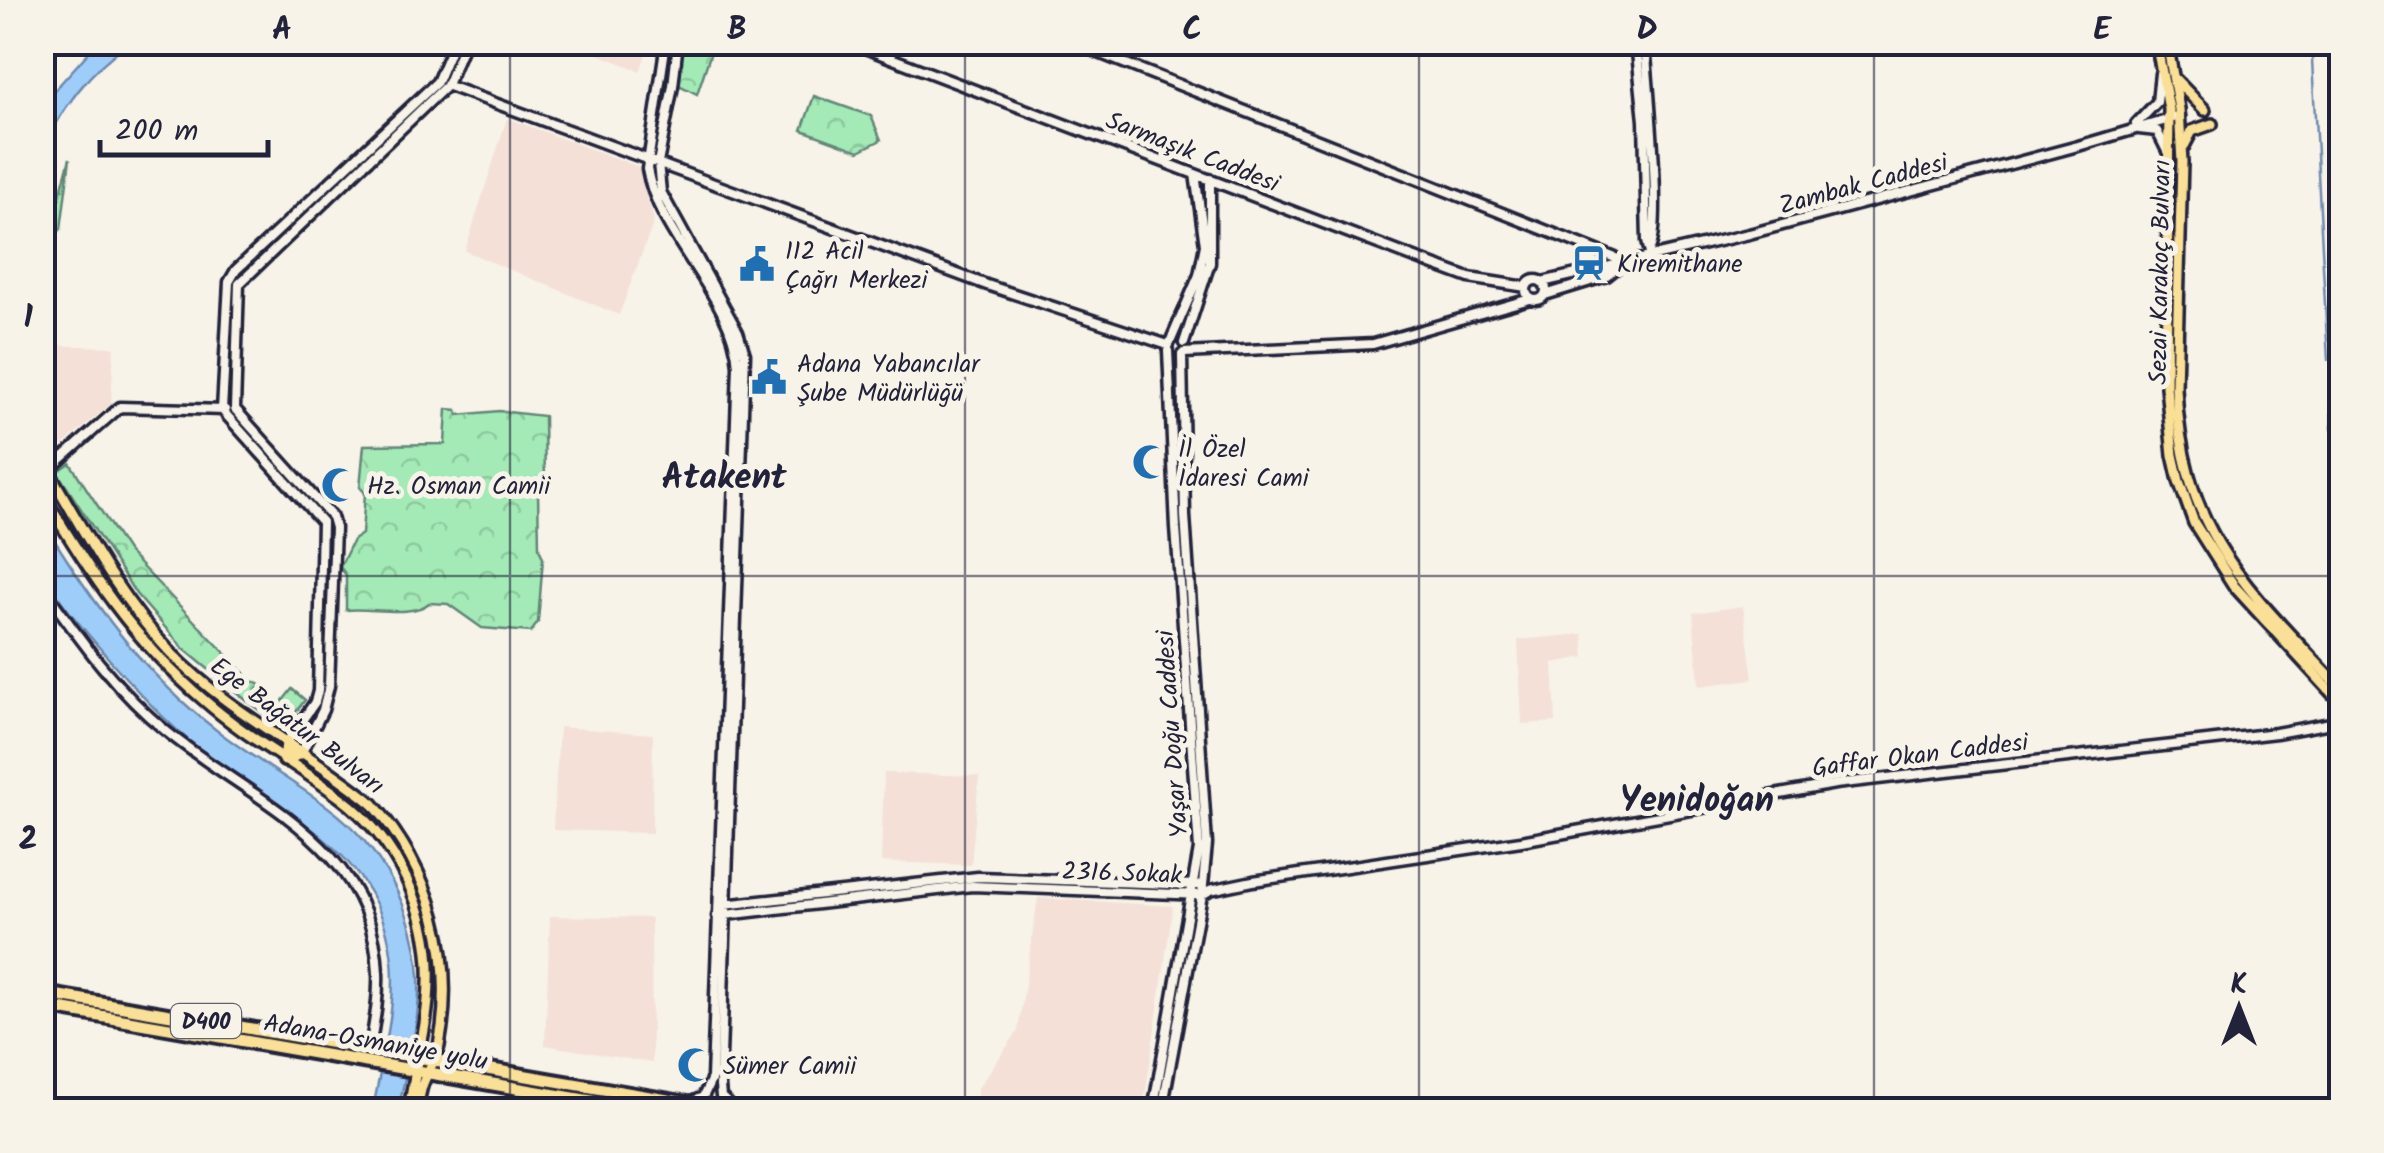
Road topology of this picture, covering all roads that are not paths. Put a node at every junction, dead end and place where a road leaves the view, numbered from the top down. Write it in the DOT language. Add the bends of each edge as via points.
graph roads {
  1 [pos="454,42"];
  2 [pos="465,42"];
  3 [pos="666,42"];
  4 [pos="678,42"];
  5 [pos="849,42"];
  6 [pos="1071,42"];
  7 [pos="1636,42"];
  8 [pos="1645,42"];
  9 [pos="2156,42"];
  10 [pos="2167,42"];
  11 [pos="2160,73"];
  12 [pos="2174,78"];
  13 [pos="437,82"];
  14 [pos="447,86"];
  15 [pos="2205,110"];
  16 [pos="2174,113"];
  17 [pos="2212,124"];
  18 [pos="2134,127"];
  19 [pos="2181,152"];
  20 [pos="2168,156"];
  21 [pos="653,161"];
  22 [pos="1195,174"];
  23 [pos="1210,178"];
  24 [pos="1651,253"];
  25 [pos="1625,264"];
  26 [pos="1542,282"];
  27 [pos="1526,287"];
  28 [pos="1545,295"];
  29 [pos="1530,299"];
  30 [pos="1169,345"];
  31 [pos="1184,349"];
  32 [pos="235,409"];
  33 [pos="222,410"];
  34 [pos="42,460"];
  35 [pos="46,473"];
  36 [pos="42,493"];
  37 [pos="2191,500"];
  38 [pos="42,586"];
  39 [pos="2342,690"];
  40 [pos="2342,704"];
  41 [pos="2342,721"];
  42 [pos="287,742"];
  43 [pos="302,752"];
  44 [pos="284,760"];
  45 [pos="1200,890"];
  46 [pos="722,910"];
  47 [pos="42,993"];
  48 [pos="42,1006"];
  49 [pos="370,1055"];
  50 [pos="415,1063"];
  51 [pos="432,1066"];
  52 [pos="688,1104"];
  53 [pos="409,1110"];
  54 [pos="417,1110"];
  55 [pos="643,1110"];
  56 [pos="726,1110"];
  57 [pos="735,1110"];
  58 [pos="1153,1110"];
  59 [pos="1162,1110"];
  1 -- 13 [label="main road"];
  2 -- 14 [label="main road"];
  3 -- 21 [label="main road"];
  4 -- 21 [label="main road" via="674,86"];
  5 -- 22 [label="main road, Sarmaşık Caddesi"];
  6 -- 25 [label="main road"];
  7 -- 24 [label="main road"];
  8 -- 24 [label="main road" via="1655,202"];
  9 -- 11 [label="main road"];
  10 -- 12 [label="main road, Sezai Karakoç Bulvarı"];
  11 -- 16 [label="main road"];
  11 -- 18 [label="main road" via="2157,102"];
  12 -- 15 [label="main road"];
  12 -- 16 [label="main road, Sezai Karakoç Bulvarı"];
  13 -- 14 [label="main road"];
  13 -- 33 [label="main road" via="236,270 229,282"];
  14 -- 21 [label="main road"];
  14 -- 32 [label="main road" via="239,284"];
  16 -- 18 [label="main road, Zambak Caddesi"];
  16 -- 19 [label="main road, Sezai Karakoç Bulvarı"];
  16 -- 20 [label="main road"];
  17 -- 19 [label="main road" via="2192,131"];
  18 -- 20 [label="main road" via="2157,131"];
  18 -- 24 [label="main road, Zambak Caddesi" via="1918,190"];
  19 -- 37 [label="main road, Sezai Karakoç Bulvarı" via="2178,422"];
  20 -- 37 [label="main road" via="2166,387 2173,455"];
  21 -- 30 [label="main road"];
  21 -- 46 [label="main road" via="661,192 745,354"];
  22 -- 23 [label="main road, Sarmaşık Caddesi"];
  22 -- 30 [label="main road, Yaşar Doğu Caddesi" via="1205,245"];
  23 -- 27 [label="main road, Sarmaşık Caddesi" via="1469,278"];
  23 -- 31 [label="main road, Yaşar Doğu Caddesi" via="1210,264"];
  24 -- 25 [label="main road, Zambak Caddesi"];
  25 -- 26 [label="main road, Zambak Caddesi"];
  25 -- 28 [label="main road, Zambak Caddesi"];
  26 -- 27 [label="main road"];
  26 -- 28 [label="main road"];
  27 -- 29 [label="main road"];
  28 -- 29 [label="main road"];
  29 -- 31 [label="main road" via="1373,344"];
  30 -- 31 [label="main road" via="1178,338"];
  30 -- 31 [label="main road" via="1174,356"];
  30 -- 45 [label="main road, Yaşar Doğu Caddesi"];
  31 -- 45 [label="main road, Yaşar Doğu Caddesi" via="1184,516 1207,844"];
  32 -- 33 [label="main road"];
  32 -- 43 [label="main road" via="332,517 329,686"];
  33 -- 35 [label="main road" via="120,407"];
  33 -- 42 [label="main road" via="322,522 318,690"];
  34 -- 35 [label="main road, Ege Bağatur Bulvarı"];
  35 -- 42 [label="main road, Ege Bağatur Bulvarı" via="148,627 209,686"];
  36 -- 44 [label="main road, Ege Bağatur Bulvarı" via="92,577 159,660"];
  37 -- 39 [label="main road" via="2245,584"];
  37 -- 40 [label="main road" via="2194,523 2234,586"];
  38 -- 49 [label="main road" via="98,665 136,704 292,820 352,882 378,971"];
  41 -- 45 [label="main road, Gaffar Okan Caddesi" via="1835,784"];
  42 -- 43 [label="main road, Ege Bağatur Bulvarı"];
  42 -- 44 [label="highway"];
  43 -- 44 [label="highway"];
  43 -- 51 [label="main road, Ege Bağatur Bulvarı" via="373,804 414,860 446,969"];
  44 -- 50 [label="main road, Ege Bağatur Bulvarı" via="366,819 402,870 426,941 429,981"];
  45 -- 46 [label="main road, 2316 Sokak" via="972,886"];
  45 -- 58 [label="main road, Yaşar Doğu Caddesi"];
  45 -- 59 [label="main road, Yaşar Doğu Caddesi"];
  46 -- 52 [label="main road" via="712,1078 703,1097"];
  46 -- 57 [label="main road" via="720,1086"];
  47 -- 49 [label="highway, D400"];
  48 -- 49 [label="highway, Adana-Osmaniye yolu / D400"];
  49 -- 50 [label="highway, Adana-Osmaniye yolu / D400"];
  50 -- 51 [label="highway, Adana-Osmaniye yolu / D400"];
  50 -- 53 [label="main road, Ege Bağatur Bulvarı"];
  51 -- 52 [label="highway, Adana-Osmaniye yolu / D400"];
  51 -- 54 [label="main road, Ege Bağatur Bulvarı"];
  51 -- 55 [label="highway, Adana-Osmaniye yolu / D400"];
  52 -- 56 [label="highway, Adana-Osmaniye yolu / D400"];
}
